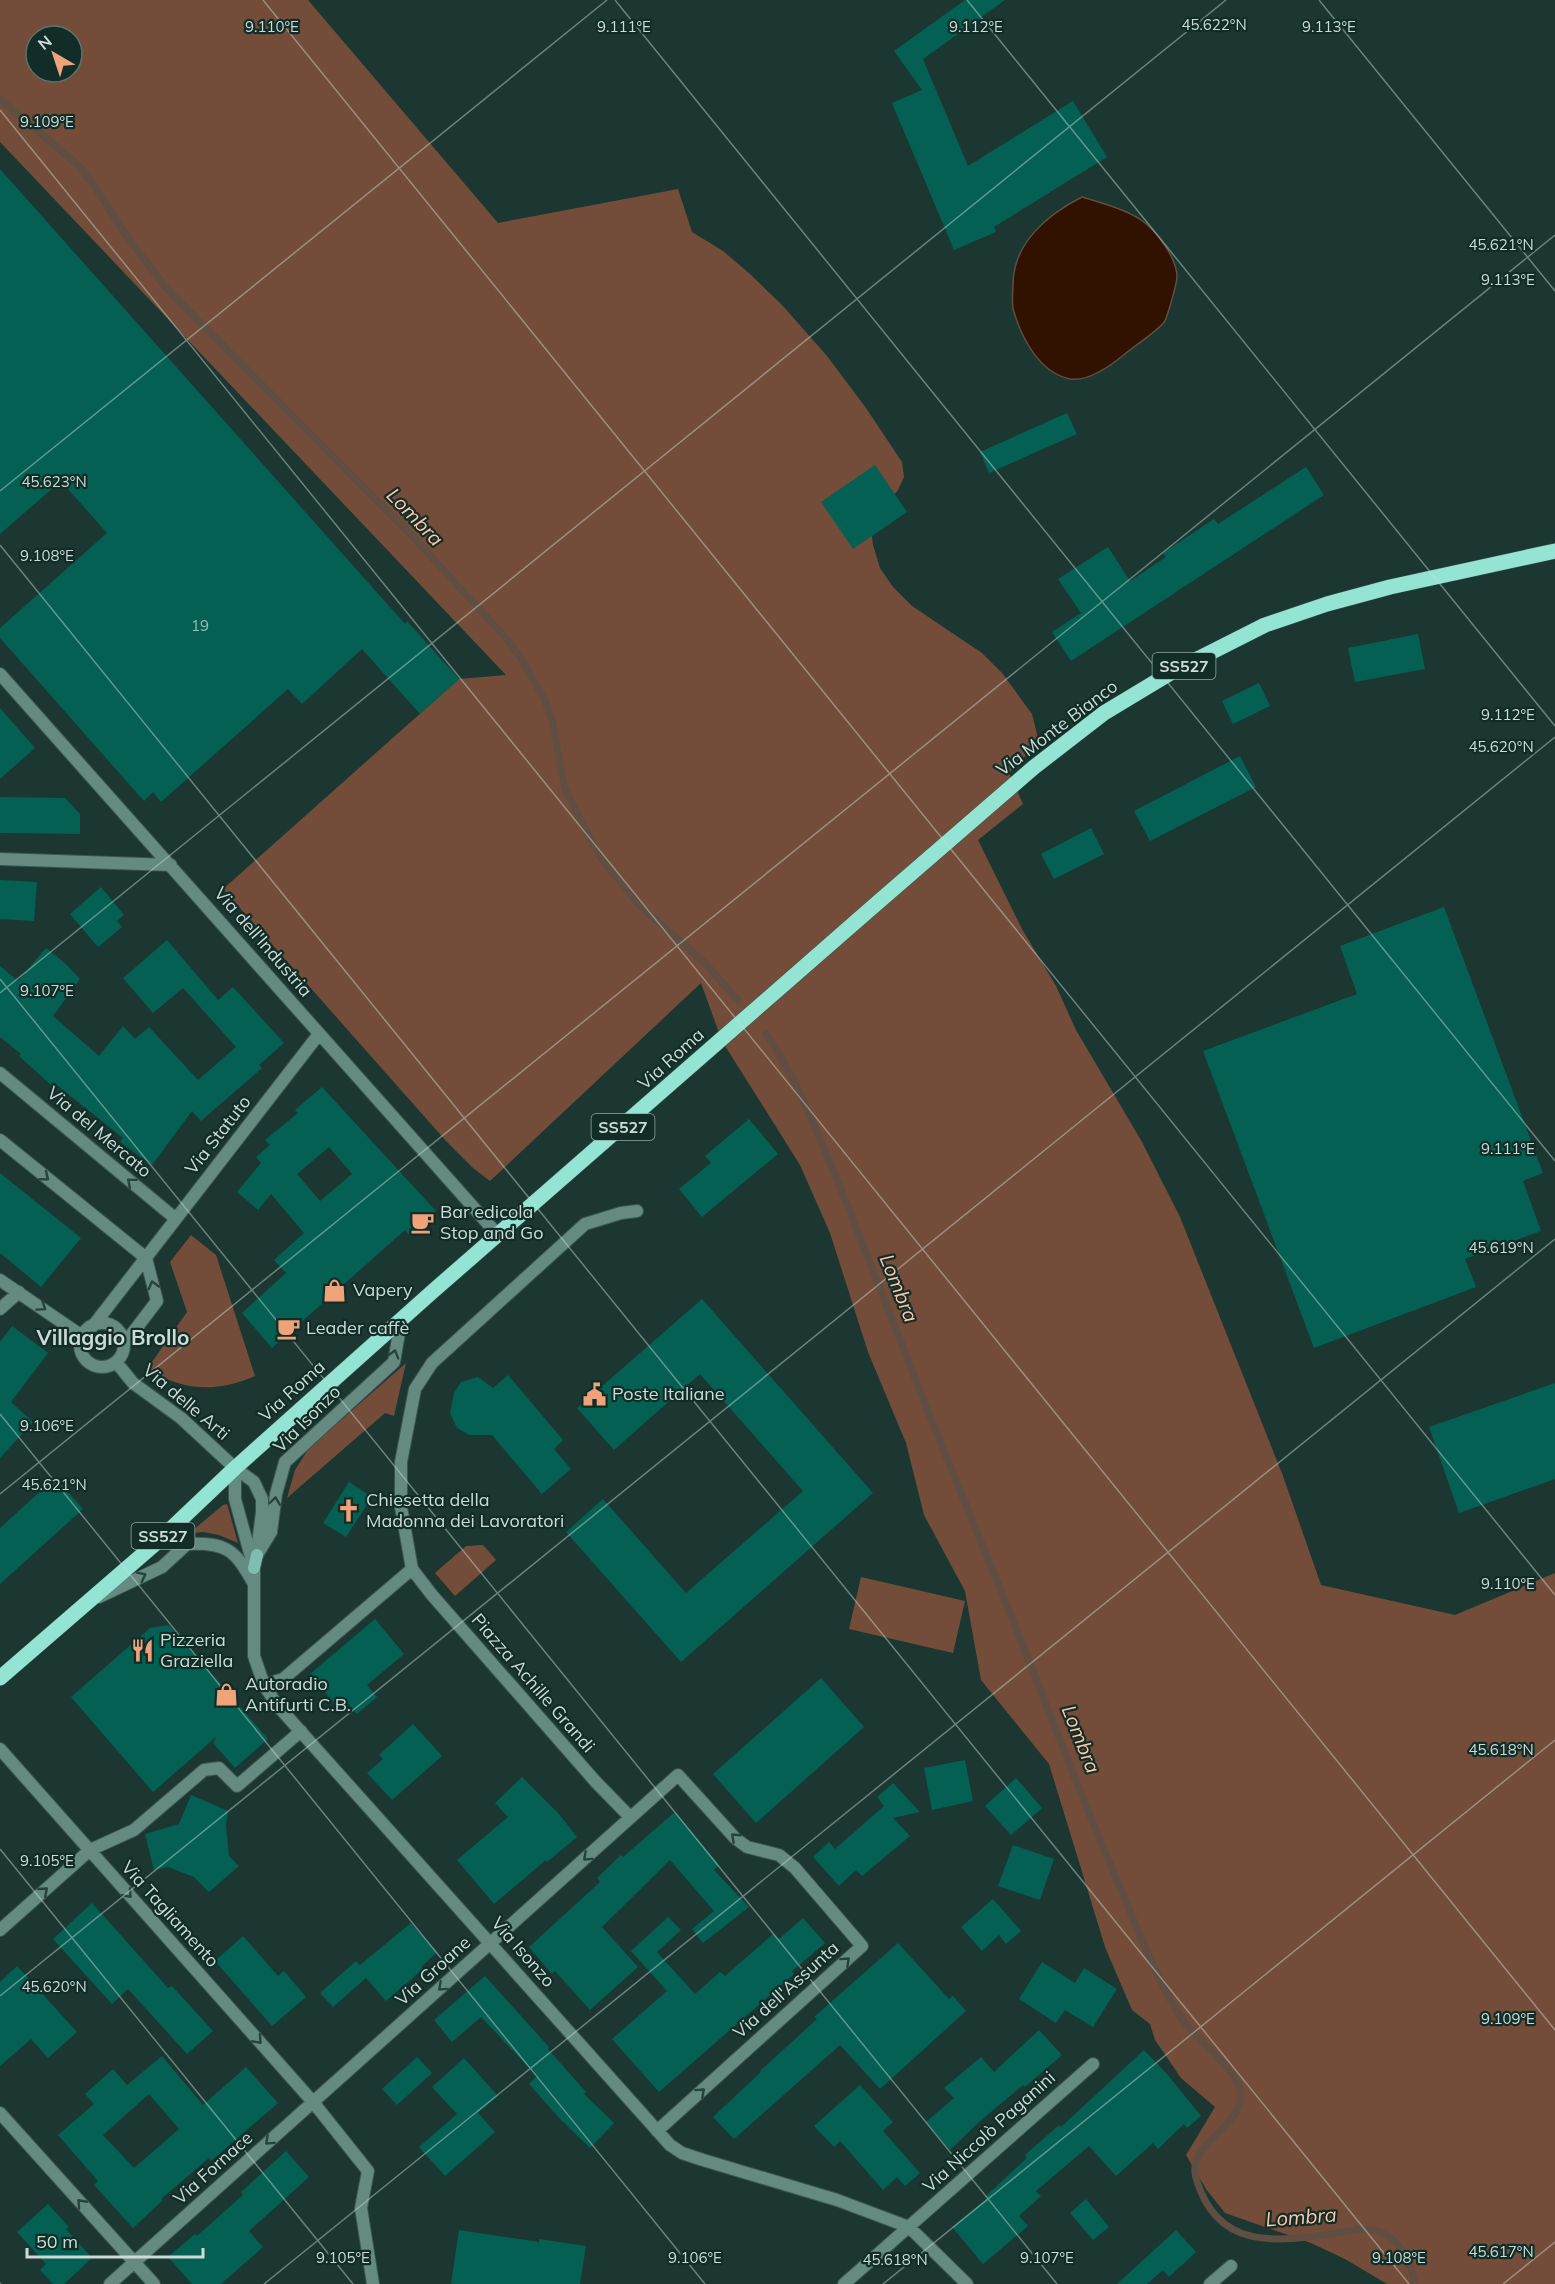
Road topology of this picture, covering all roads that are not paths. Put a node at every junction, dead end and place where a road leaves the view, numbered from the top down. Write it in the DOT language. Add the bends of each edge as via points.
graph roads {
  1 [pos="1555,551"];
  2 [pos="0,674"];
  3 [pos="0,859"];
  4 [pos="171,865"];
  5 [pos="747,1016"];
  6 [pos="319,1034"];
  7 [pos="0,1073"];
  8 [pos="0,1140"];
  9 [pos="637,1211"];
  10 [pos="176,1219"];
  11 [pos="498,1235"];
  12 [pos="146,1258"];
  13 [pos="0,1280"];
  14 [pos="19,1292"];
  15 [pos="0,1309"];
  16 [pos="401,1321"];
  17 [pos="93,1326"];
  18 [pos="82,1336"];
  19 [pos="124,1343"];
  20 [pos="116,1362"];
  21 [pos="235,1468"];
  22 [pos="256,1561"];
  23 [pos="412,1569"];
  24 [pos="255,1584"];
  25 [pos="90,1601"];
  26 [pos="0,1678"];
  27 [pos="264,1685"];
  28 [pos="301,1731"];
  29 [pos="0,1749"];
  30 [pos="630,1817"];
  31 [pos="90,1850"];
  32 [pos="0,1930"];
  33 [pos="491,1943"];
  34 [pos="1093,2064"];
  35 [pos="313,2102"];
  36 [pos="0,2113"];
  37 [pos="657,2131"];
  38 [pos="909,2227"];
  39 [pos="135,2262"];
  40 [pos="1231,2266"];
  41 [pos="110,2284"];
  42 [pos="154,2284"];
  43 [pos="373,2284"];
  44 [pos="844,2284"];
  45 [pos="967,2284"];
  46 [pos="1210,2284"];
  1 -- 5 [label="main road, Via Monte Bianco / SS527" via="1327,604 1265,625 1172,672 1104,713 1033,768"];
  2 -- 4 [label="street, Via dell'Industria"];
  3 -- 4 [label="street"];
  4 -- 6 [label="street, Via dell'Industria"];
  5 -- 11 [label="main road, Via Roma / SS527"];
  6 -- 10 [label="street, Via Statuto"];
  6 -- 11 [label="street, Via dell'Industria"];
  10 -- 7 [label="street, Via del Mercato, one-way"];
  8 -- 12 [label="street, one-way"];
  9 -- 23 [label="street, Piazza Achille Grandi" via="585,1224 432,1363 416,1389 401,1462 401,1507"];
  10 -- 12 [label="street, Via Statuto"];
  11 -- 16 [label="main road, Via Roma / SS527"];
  12 -- 17 [label="street, Via Statuto"];
  19 -- 12 [label="street, one-way" via="157,1301"];
  13 -- 14 [label="street"];
  14 -- 15 [label="street"];
  14 -- 18 [label="street, one-way"];
  16 -- 21 [label="main road, Via Roma / SS527"];
  22 -- 16 [label="street, Via Isonzo, one-way" via="271,1532 285,1462 394,1362"];
  17 -- 18 [label="street"];
  17 -- 19 [label="street" via="113,1326"];
  18 -- 20 [label="street" via="81,1350 89,1363 103,1367"];
  19 -- 20 [label="street"];
  20 -- 21 [label="street, Via delle Arti" via="133,1383 181,1418"];
  21 -- 22 [label="street, Via Isonzo" via="235,1499"];
  21 -- 22 [label="street, Via Isonzo" via="254,1482 262,1499"];
  21 -- 25 [label="main road, Via Roma / SS527"];
  22 -- 24 [label="street, Via Isonzo"];
  23 -- 27 [label="street" via="283,1679"];
  23 -- 30 [label="street, Piazza Achille Grandi"];
  25 -- 24 [label="street, one-way" via="162,1567 187,1544 211,1543 231,1552"];
  24 -- 27 [label="street, Via Isonzo" via="254,1656"];
  25 -- 26 [label="main road, Via Roma / SS527"];
  27 -- 28 [label="street, Via Isonzo"];
  28 -- 31 [label="street" via="237,1785 219,1768 204,1770 134,1830"];
  28 -- 33 [label="street, Via Isonzo"];
  29 -- 31 [label="street, Via Tagliamento"];
  30 -- 33 [label="street, Via Groane, one-way"];
  37 -- 30 [label="street, Via dell'Assunta, one-way" via="862,1946 795,1868 779,1855 747,1847 735,1838 678,1775"];
  32 -- 31 [label="street, one-way"];
  31 -- 35 [label="street, Via Tagliamento, one-way"];
  33 -- 35 [label="street, Via Groane, one-way"];
  33 -- 37 [label="street, Via Isonzo"];
  34 -- 38 [label="street, Via Niccolò Paganini"];
  35 -- 39 [label="street, Via Fornace, one-way"];
  35 -- 43 [label="street, Via Tagliamento" via="368,2171 361,2208"];
  39 -- 36 [label="street, one-way"];
  37 -- 38 [label="street, Via Isonzo" via="682,2153 837,2200"];
  38 -- 44 [label="street, Via Niccolò Paganini"];
  38 -- 45 [label="street"];
  39 -- 41 [label="street, Via Fornace"];
  39 -- 42 [label="street"];
  40 -- 46 [label="street"];
}
